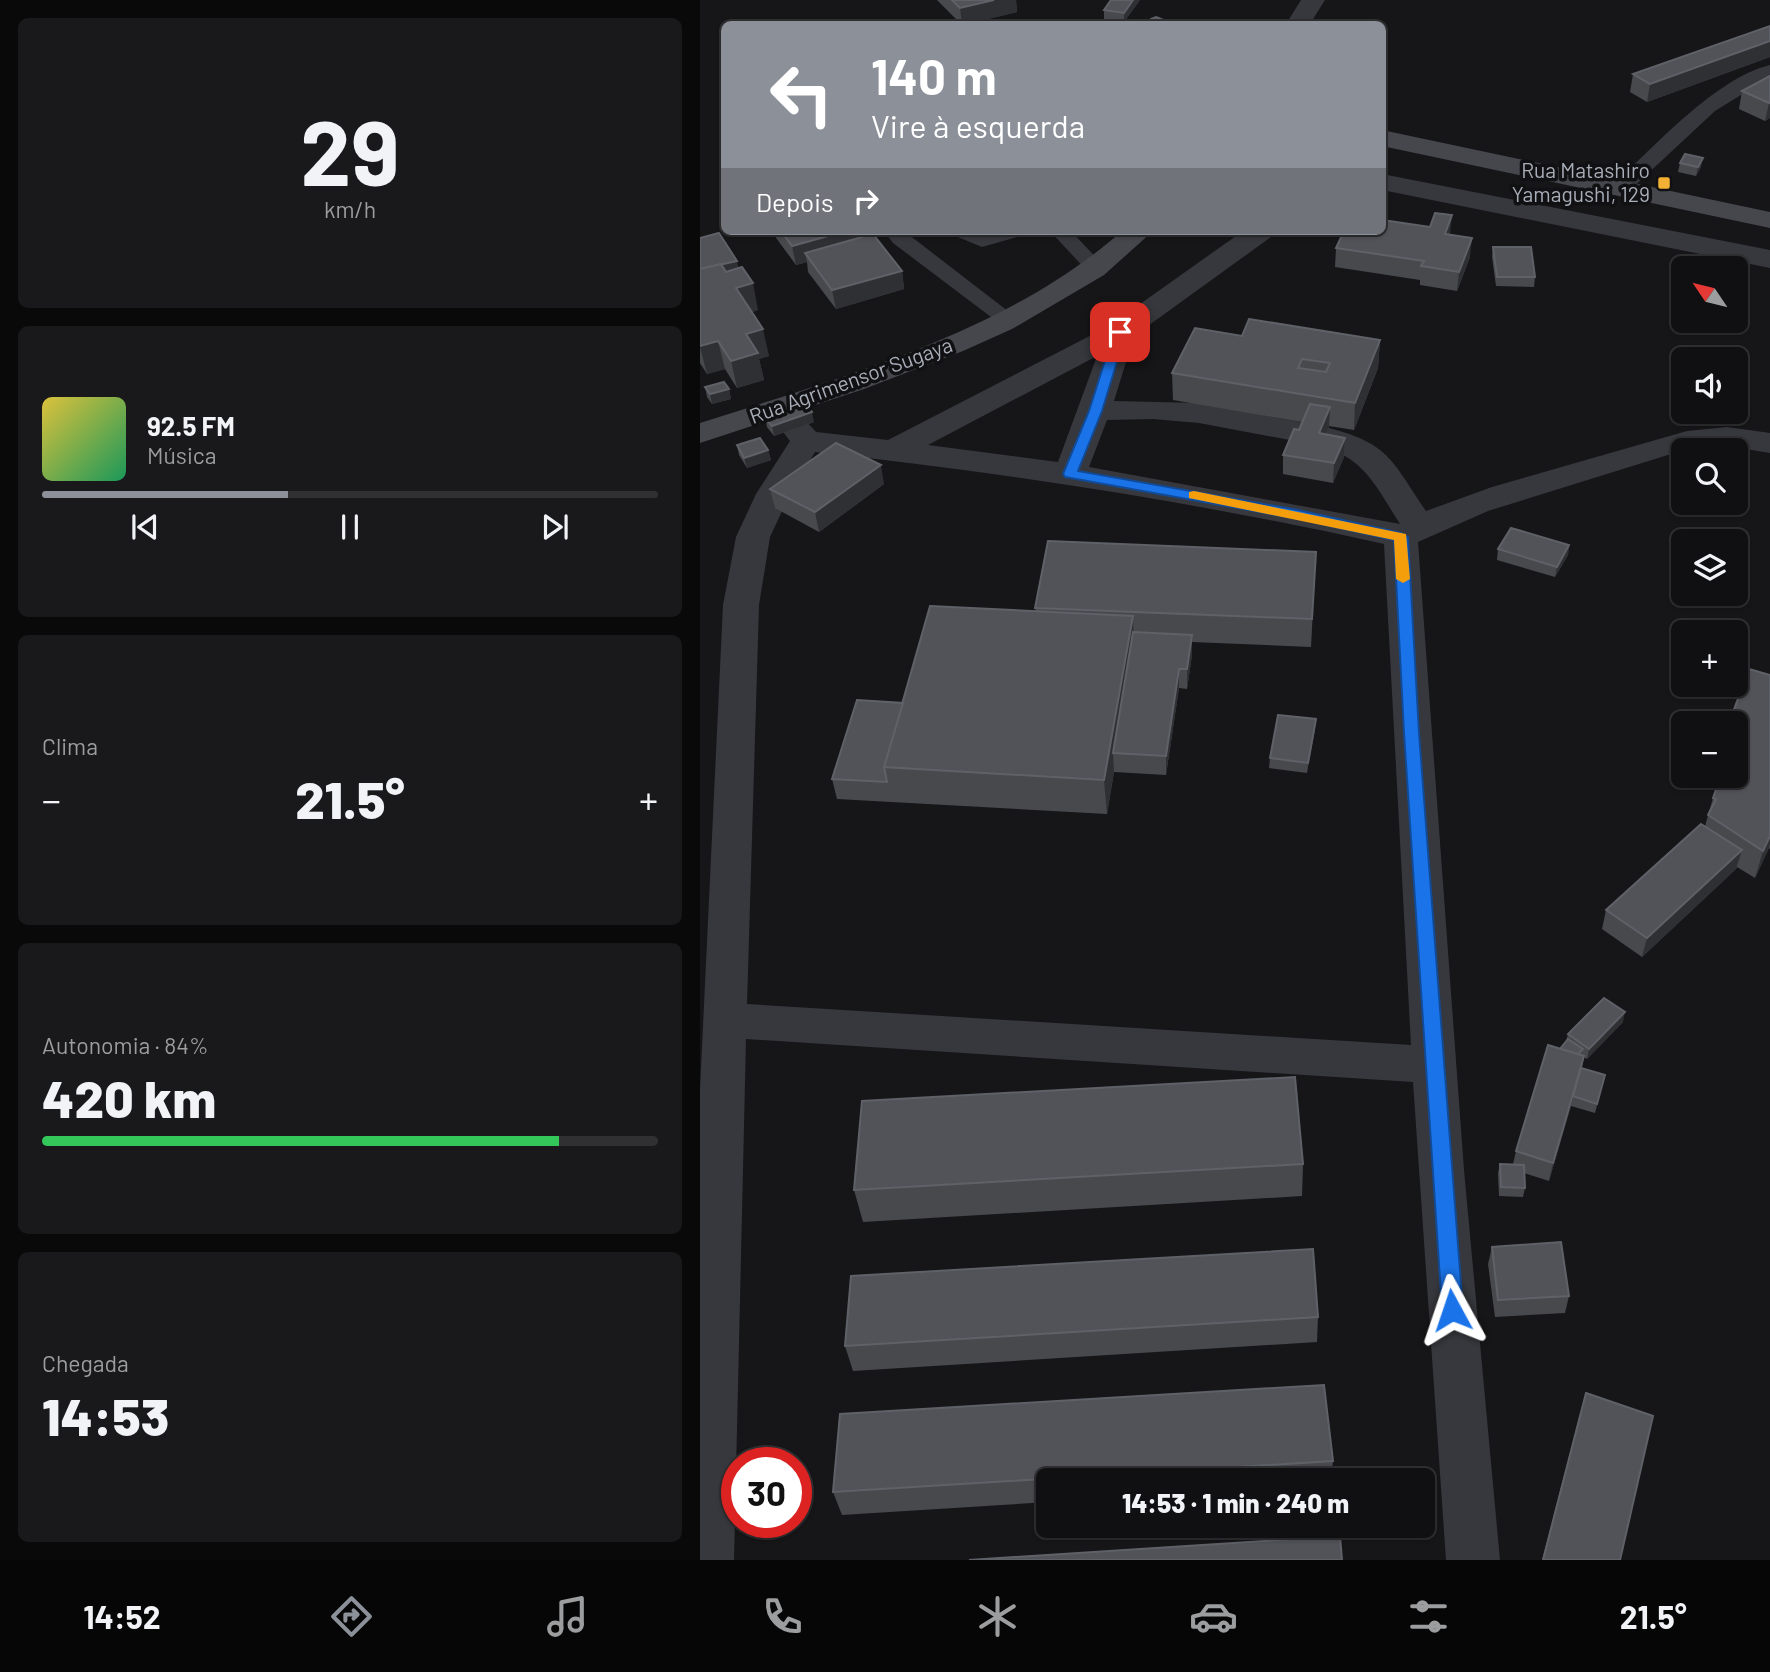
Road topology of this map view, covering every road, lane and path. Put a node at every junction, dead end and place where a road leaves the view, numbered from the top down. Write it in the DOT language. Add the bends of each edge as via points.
graph roads {
  1 [pos="1313,0"];
  2 [pos="1300,21"];
  3 [pos="1770,70"];
  4 [pos="1386,139"];
  5 [pos="1386,183"];
  6 [pos="1621,188"];
  7 [pos="1770,220"];
  8 [pos="898,235"];
  9 [pos="969,235"];
  10 [pos="1003,235"];
  11 [pos="1064,235"];
  12 [pos="1134,235"];
  13 [pos="1255,235"];
  14 [pos="1770,259"];
  15 [pos="1095,268"];
  16 [pos="1006,319"];
  17 [pos="1120,332"];
  18 [pos="1095,411"];
  19 [pos="793,424"];
  20 [pos="700,433"];
  21 [pos="1770,443"];
  22 [pos="893,450"];
  23 [pos="1070,474"];
  24 [pos="1410,532"];
  25 [pos="725,1020"];
  26 [pos="1434,1065"];
  27 [pos="707,1560"];
  28 [pos="1473,1560"];
  1 -- 2 [label="street"];
  3 -- 6 [label="lane" via="1718,100"];
  4 -- 6 [label="main road"];
  5 -- 14 [label="street"];
  6 -- 7 [label="main road"];
  8 -- 16 [label="lane"];
  9 -- 10 [label="lane" via="982,241"];
  11 -- 15 [label="lane"];
  12 -- 15 [label="main road, Rua Agrimensor Sugaya"];
  13 -- 17 [label="street"];
  15 -- 16 [label="main road, Rua Agrimensor Sugaya"];
  16 -- 19 [label="main road, Rua Agrimensor Sugaya" via="879,375"];
  17 -- 18 [label="street"];
  17 -- 22 [label="street"];
  18 -- 23 [label="street"];
  18 -- 24 [label="street" via="1199,413 1352,445 1375,460"];
  19 -- 20 [label="main road, Rua Agrimensor Sugaya"];
  19 -- 22 [label="street"];
  19 -- 25 [label="street" via="773,494 752,537 741,605"];
  21 -- 24 [label="street" via="1746,437 1711,437 1676,444 1502,497"];
  22 -- 23 [label="street"];
  23 -- 24 [label="street"];
  24 -- 26 [label="street"];
  25 -- 26 [label="street"];
  25 -- 27 [label="street"];
  26 -- 28 [label="street"];
}
